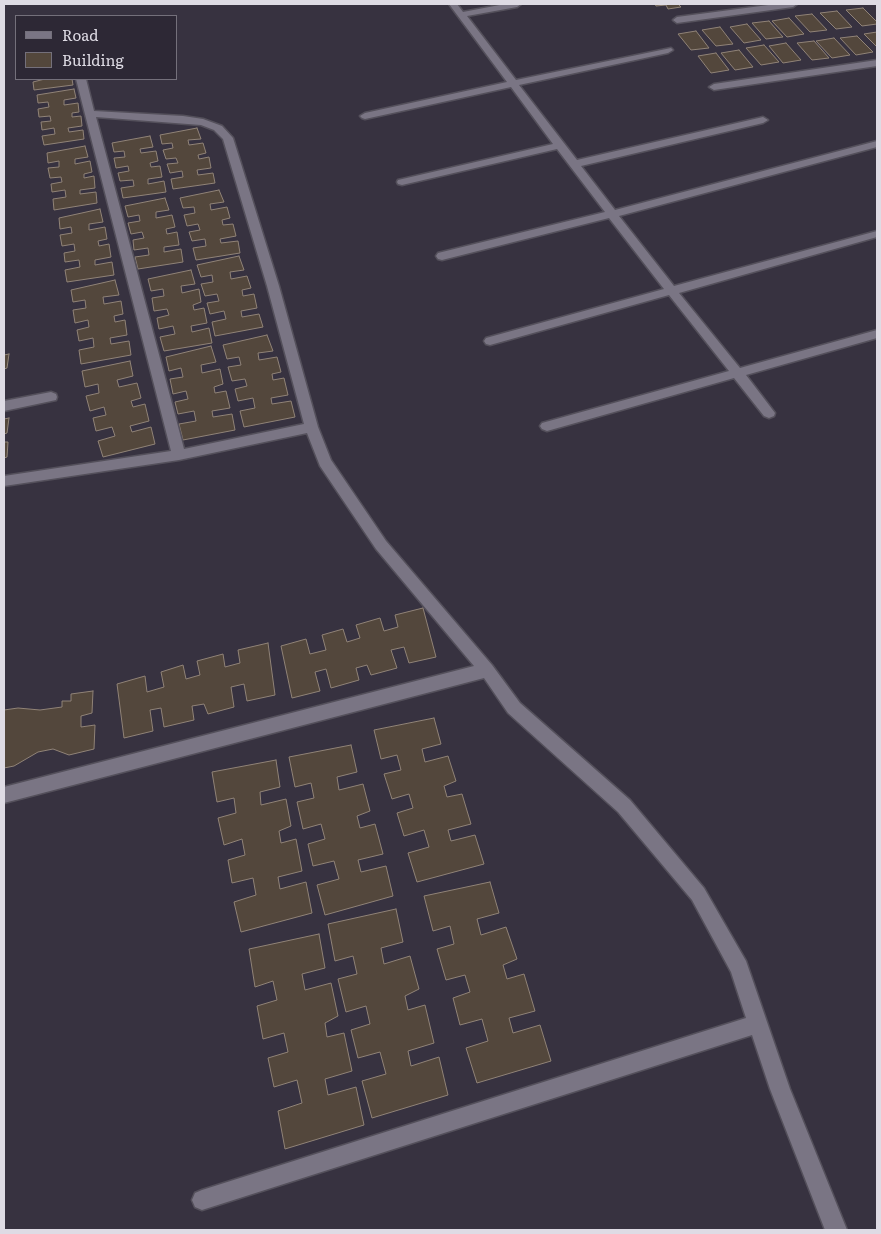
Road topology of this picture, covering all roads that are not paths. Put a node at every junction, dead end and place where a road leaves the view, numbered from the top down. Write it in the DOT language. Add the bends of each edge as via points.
graph roads {
  1 [pos="453,4"];
  2 [pos="517,4"];
  3 [pos="793,4"];
  4 [pos="461,15"];
  5 [pos="678,20"];
  6 [pos="668,50"];
  7 [pos="877,63"];
  8 [pos="81,80"];
  9 [pos="514,84"];
  10 [pos="714,87"];
  11 [pos="91,114"];
  12 [pos="365,116"];
  13 [pos="762,120"];
  14 [pos="877,144"];
  15 [pos="560,146"];
  16 [pos="574,164"];
  17 [pos="402,182"];
  18 [pos="612,214"];
  19 [pos="877,234"];
  20 [pos="442,256"];
  21 [pos="671,290"];
  22 [pos="877,334"];
  23 [pos="490,341"];
  24 [pos="737,372"];
  25 [pos="51,398"];
  26 [pos="4,406"];
  27 [pos="769,413"];
  28 [pos="547,426"];
  29 [pos="311,427"];
  30 [pos="179,455"];
  31 [pos="4,481"];
  32 [pos="487,670"];
  33 [pos="4,795"];
  34 [pos="758,1024"];
  35 [pos="202,1200"];
  36 [pos="836,1230"];
  1 -- 4 [label="street"];
  2 -- 4 [label="street"];
  3 -- 5 [label="street"];
  4 -- 9 [label="street"];
  6 -- 9 [label="street"];
  7 -- 10 [label="street"];
  8 -- 11 [label="street"];
  9 -- 12 [label="street"];
  9 -- 15 [label="street"];
  11 -- 29 [label="street" via="183,119 218,128 228,138"];
  11 -- 30 [label="street"];
  13 -- 16 [label="street"];
  14 -- 18 [label="street"];
  15 -- 16 [label="street"];
  15 -- 17 [label="street"];
  16 -- 18 [label="street"];
  18 -- 20 [label="street"];
  18 -- 21 [label="street"];
  19 -- 21 [label="street"];
  21 -- 23 [label="street"];
  21 -- 24 [label="street"];
  22 -- 24 [label="street"];
  24 -- 27 [label="street"];
  24 -- 28 [label="street"];
  25 -- 26 [label="street"];
  29 -- 30 [label="street"];
  29 -- 32 [label="street" via="325,462 381,545"];
  30 -- 31 [label="street"];
  32 -- 33 [label="street"];
  32 -- 34 [label="street" via="514,708 624,806 698,894 739,968"];
  34 -- 35 [label="street"];
  34 -- 36 [label="street"];
}
